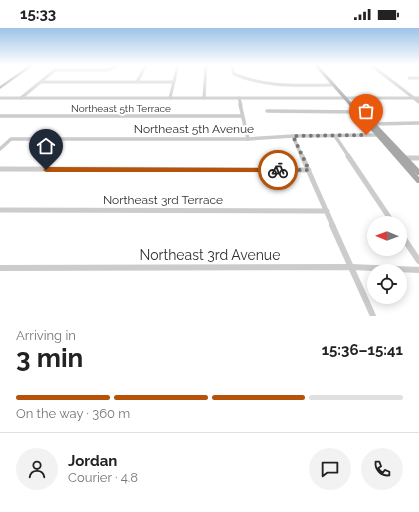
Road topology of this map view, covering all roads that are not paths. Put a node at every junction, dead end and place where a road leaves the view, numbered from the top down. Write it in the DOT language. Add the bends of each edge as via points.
graph roads {
  1 [pos="13,78"];
  2 [pos="45,78"];
  3 [pos="140,78"];
  4 [pos="174,78"];
  5 [pos="205,78"];
  6 [pos="244,78"];
  7 [pos="328,78"];
  8 [pos="331,78"];
  9 [pos="389,78"];
  10 [pos="41,82"];
  11 [pos="138,82"];
  12 [pos="173,82"];
  13 [pos="334,85"];
  14 [pos="0,88"];
  15 [pos="0,98"];
  16 [pos="22,98"];
  17 [pos="170,98"];
  18 [pos="204,98"];
  19 [pos="239,98"];
  20 [pos="347,98"];
  21 [pos="414,98"];
  22 [pos="419,98"];
  23 [pos="419,102"];
  24 [pos="267,111"];
  25 [pos="357,112"];
  26 [pos="0,116"];
  27 [pos="242,116"];
  28 [pos="419,123"];
  29 [pos="373,124"];
  30 [pos="378,135"];
  31 [pos="293,136"];
  32 [pos="335,136"];
  33 [pos="248,139"];
  34 [pos="0,149"];
  35 [pos="398,158"];
  36 [pos="405,158"];
  37 [pos="419,158"];
  38 [pos="0,170"];
  39 [pos="309,170"];
  40 [pos="419,173"];
  41 [pos="419,181"];
  42 [pos="0,210"];
  43 [pos="327,211"];
  44 [pos="388,216"];
  45 [pos="407,243"];
  46 [pos="419,261"];
  47 [pos="352,267"];
  48 [pos="0,268"];
  49 [pos="419,270"];
  50 [pos="372,316"];
  1 -- 14 [label="main road"];
  2 -- 10 [label="street"];
  3 -- 11 [label="street"];
  4 -- 12 [label="street"];
  5 -- 18 [label="street"];
  6 -- 13 [label="street" via="267,85"];
  7 -- 13 [label="main road"];
  8 -- 20 [label="main road"];
  9 -- 21 [label="street"];
  10 -- 11 [label="street"];
  10 -- 16 [label="street"];
  11 -- 12 [label="street"];
  12 -- 17 [label="street"];
  13 -- 20 [label="main road"];
  15 -- 16 [label="street"];
  16 -- 17 [label="street"];
  17 -- 18 [label="street"];
  18 -- 19 [label="street"];
  19 -- 20 [label="street"];
  19 -- 27 [label="street"];
  20 -- 21 [label="street"];
  20 -- 25 [label="main road"];
  20 -- 29 [label="main road"];
  21 -- 22 [label="street"];
  21 -- 23 [label="street"];
  24 -- 25 [label="street"];
  25 -- 30 [label="main road"];
  26 -- 27 [label="street, Northeast 5th Terrace"];
  27 -- 33 [label="street"];
  28 -- 29 [label="street"];
  29 -- 36 [label="main road"];
  30 -- 32 [label="street, Northeast 5th Avenue"];
  30 -- 35 [label="main road"];
  31 -- 32 [label="street, Northeast 5th Avenue"];
  31 -- 33 [label="street, Northeast 5th Avenue"];
  31 -- 39 [label="street"];
  32 -- 44 [label="street"];
  33 -- 34 [label="street, Northeast 5th Avenue" via="10,139"];
  35 -- 36 [label="street"];
  35 -- 41 [label="main road"];
  36 -- 37 [label="street"];
  36 -- 40 [label="main road"];
  38 -- 39 [label="street"];
  39 -- 43 [label="street"];
  42 -- 43 [label="street, Northeast 3rd Terrace"];
  43 -- 47 [label="street"];
  45 -- 46 [label="street"];
  47 -- 48 [label="street, Northeast 3rd Avenue"];
  47 -- 49 [label="street, Northeast 3rd Avenue"];
  47 -- 50 [label="street"];
}
